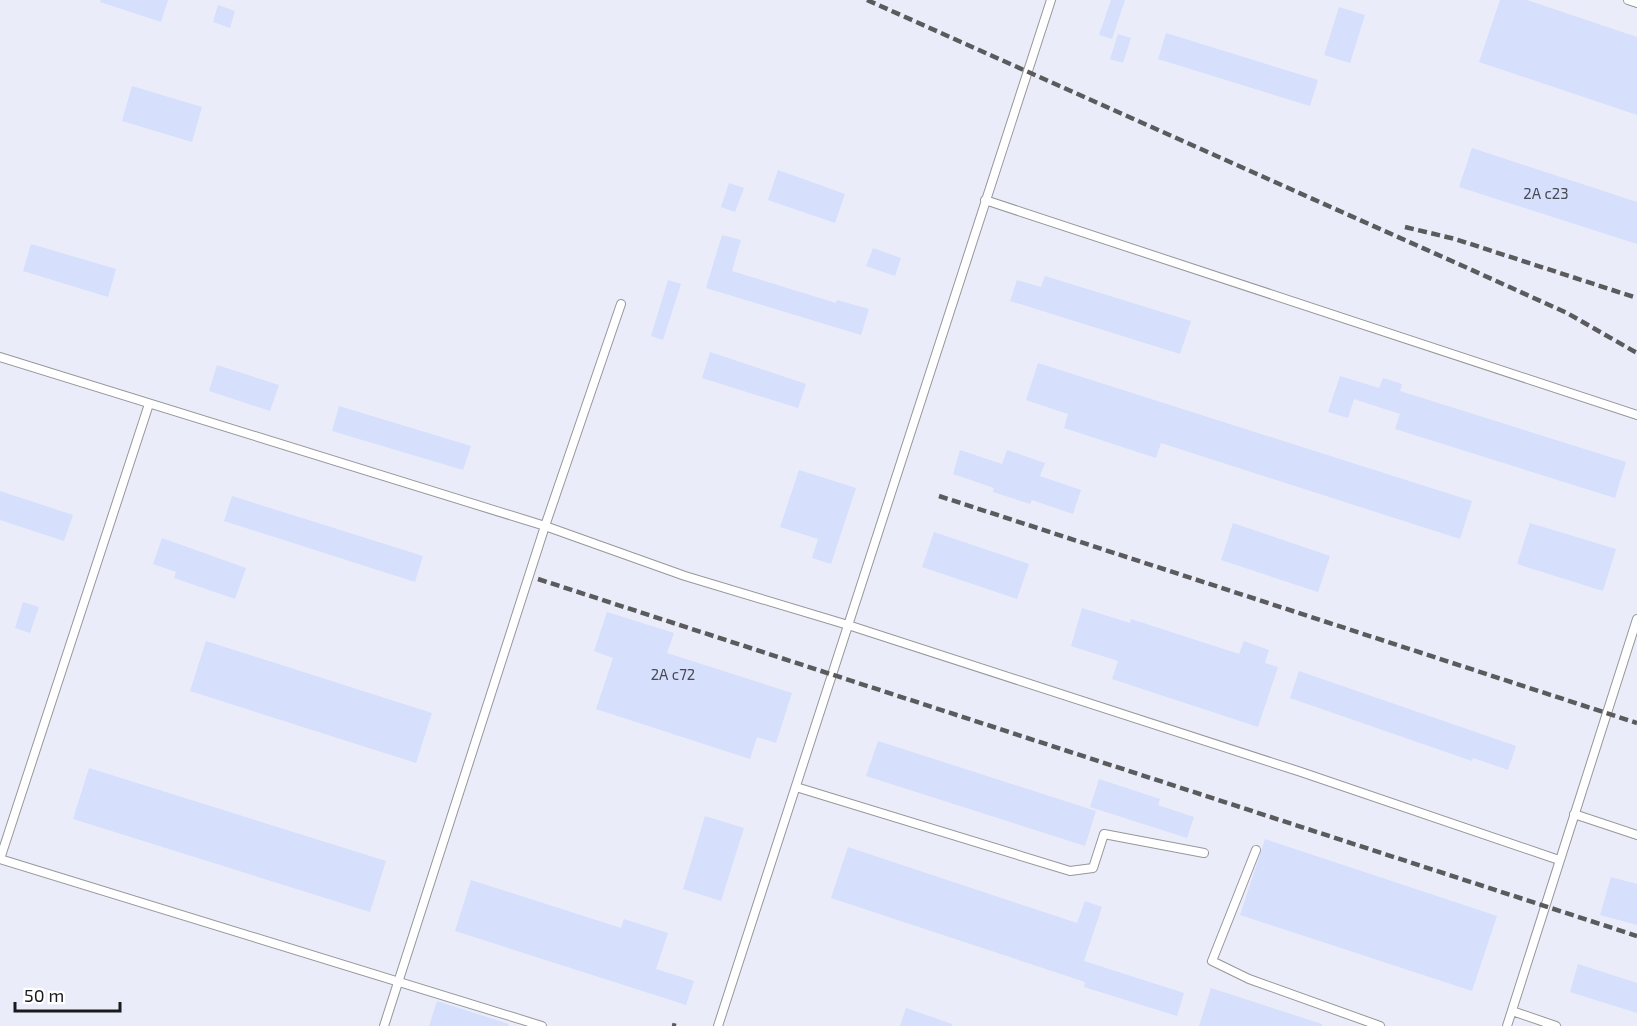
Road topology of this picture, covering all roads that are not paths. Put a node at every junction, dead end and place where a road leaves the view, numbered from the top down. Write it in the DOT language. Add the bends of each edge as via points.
graph roads {
  1 [pos="1051,0"];
  2 [pos="1628,0"];
  3 [pos="1637,3"];
  4 [pos="985,200"];
  5 [pos="621,304"];
  6 [pos="0,357"];
  7 [pos="149,404"];
  8 [pos="1637,415"];
  9 [pos="545,526"];
  10 [pos="1637,619"];
  11 [pos="848,625"];
  12 [pos="796,787"];
  13 [pos="1574,814"];
  14 [pos="1637,835"];
  15 [pos="1256,850"];
  16 [pos="1204,853"];
  17 [pos="0,859"];
  18 [pos="1559,860"];
  19 [pos="399,981"];
  20 [pos="1512,1011"];
  21 [pos="384,1026"];
  22 [pos="542,1026"];
  23 [pos="718,1026"];
  24 [pos="1380,1026"];
  25 [pos="1507,1026"];
  26 [pos="1556,1026"];
  1 -- 4 [label="lane"];
  2 -- 3 [label="lane"];
  4 -- 8 [label="lane"];
  4 -- 11 [label="lane"];
  5 -- 9 [label="lane"];
  6 -- 7 [label="lane"];
  7 -- 9 [label="lane"];
  7 -- 17 [label="lane"];
  9 -- 11 [label="lane" via="686,576"];
  9 -- 19 [label="lane"];
  10 -- 13 [label="lane"];
  11 -- 12 [label="lane"];
  11 -- 18 [label="lane"];
  12 -- 16 [label="lane" via="1070,871 1093,868 1104,834"];
  12 -- 23 [label="lane"];
  13 -- 14 [label="lane"];
  13 -- 18 [label="lane"];
  15 -- 24 [label="lane" via="1212,962"];
  17 -- 19 [label="lane"];
  18 -- 20 [label="lane"];
  19 -- 21 [label="lane"];
  19 -- 22 [label="lane"];
  20 -- 25 [label="lane"];
  20 -- 26 [label="lane"];
}
